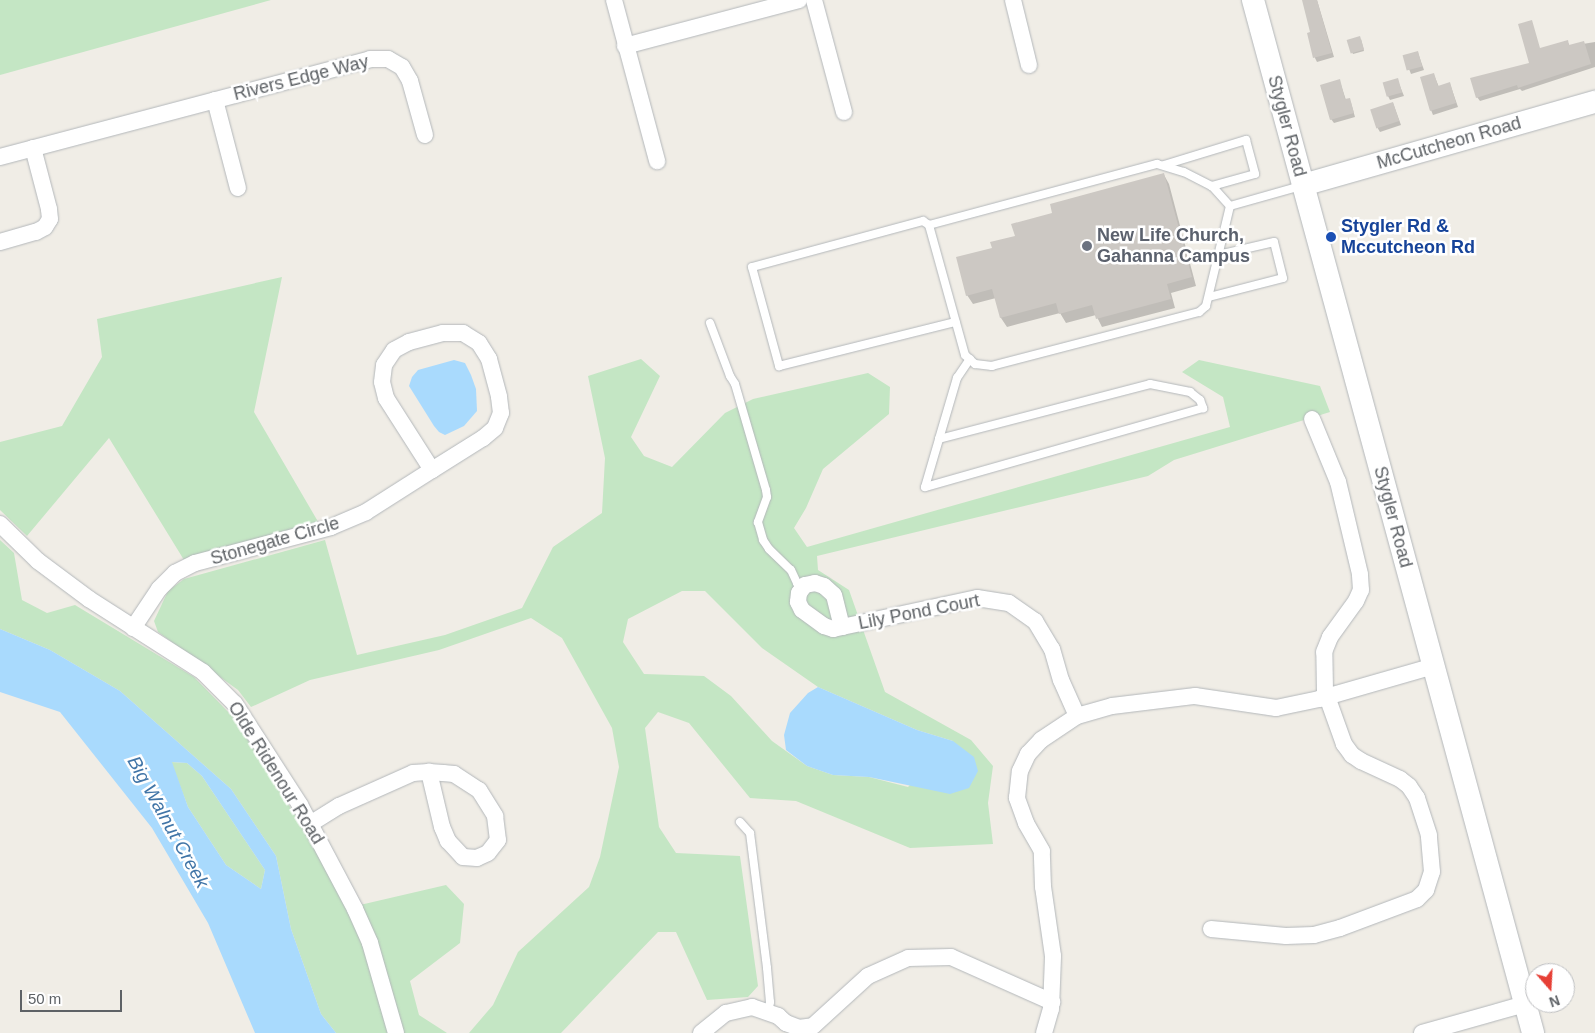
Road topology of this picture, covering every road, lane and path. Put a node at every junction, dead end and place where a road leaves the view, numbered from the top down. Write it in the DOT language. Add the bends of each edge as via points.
graph roads {
  1 [pos="614,0"];
  2 [pos="799,0"];
  3 [pos="814,0"];
  4 [pos="1013,0"];
  5 [pos="1253,0"];
  6 [pos="626,46"];
  7 [pos="1029,65"];
  8 [pos="215,100"];
  9 [pos="1595,102"];
  10 [pos="844,112"];
  11 [pos="424,135"];
  12 [pos="33,148"];
  13 [pos="0,157"];
  14 [pos="657,161"];
  15 [pos="1164,165"];
  16 [pos="1212,186"];
  17 [pos="1303,186"];
  18 [pos="238,188"];
  19 [pos="1230,206"];
  20 [pos="929,224"];
  21 [pos="0,242"];
  22 [pos="1218,255"];
  23 [pos="1208,297"];
  24 [pos="956,322"];
  25 [pos="710,323"];
  26 [pos="970,359"];
  27 [pos="1312,420"];
  28 [pos="939,439"];
  29 [pos="432,470"];
  30 [pos="0,524"];
  31 [pos="805,585"];
  32 [pos="842,627"];
  33 [pos="133,628"];
  34 [pos="1434,666"];
  35 [pos="1327,697"];
  36 [pos="1077,716"];
  37 [pos="429,772"];
  38 [pos="740,822"];
  39 [pos="310,824"];
  40 [pos="1211,929"];
  41 [pos="1052,1002"];
  42 [pos="1525,1004"];
  43 [pos="768,1013"];
  44 [pos="1527,1013"];
  45 [pos="396,1033"];
  46 [pos="701,1033"];
  47 [pos="1044,1033"];
  48 [pos="1422,1033"];
  49 [pos="1533,1033"];
  1 -- 6 [label="street"];
  2 -- 6 [label="street"];
  3 -- 10 [label="street"];
  4 -- 7 [label="street"];
  5 -- 17 [label="main road, Stygler Road"];
  6 -- 14 [label="street"];
  8 -- 11 [label="street, Rivers Edge Way" via="370,59 388,59 402,67 410,81"];
  8 -- 12 [label="street, Rivers Edge Way"];
  8 -- 18 [label="street, Rivers Edge Way"];
  9 -- 17 [label="main road, McCutcheon Road"];
  12 -- 13 [label="street, Rivers Edge Way"];
  12 -- 21 [label="street" via="50,219 36,232"];
  15 -- 16 [label="lane"];
  15 -- 16 [label="lane" via="1246,140 1255,174"];
  15 -- 20 [label="lane" via="1157,164"];
  16 -- 19 [label="lane"];
  17 -- 19 [label="lane"];
  17 -- 34 [label="main road, Stygler Road"];
  19 -- 22 [label="lane"];
  20 -- 24 [label="lane"];
  20 -- 24 [label="lane" via="923,222 752,266 779,366"];
  22 -- 23 [label="lane"];
  22 -- 23 [label="lane" via="1274,242 1283,278"];
  23 -- 26 [label="lane" via="1206,306 1199,312 992,366 975,364"];
  24 -- 26 [label="lane" via="965,355"];
  25 -- 31 [label="lane" via="735,384 766,490 758,522 763,540 790,570 797,583"];
  26 -- 28 [label="lane" via="957,378"];
  27 -- 35 [label="street" via="1338,482 1361,590 1330,636 1324,652"];
  28 -- 28 [label="lane" via="924,486 1203,408 1200,400 1190,392 1150,384"];
  29 -- 29 [label="street, Stonegate Circle" via="386,398 382,382 384,365 394,350 409,342 443,333 462,333 479,342 489,359 501,413 495,428 483,438"];
  29 -- 33 [label="street, Stonegate Circle" via="366,512 331,527 195,563 175,573 159,589"];
  30 -- 33 [label="street, Olde Ridenour Road" via="38,561"];
  31 -- 32 [label="street, Lily Pond Court" via="824,586 834,595"];
  31 -- 32 [label="street, Lily Pond Court" via="799,592 798,602 802,610 824,626"];
  32 -- 36 [label="street, Lily Pond Court" via="977,598 1009,603 1035,621 1052,649"];
  33 -- 39 [label="street, Olde Ridenour Road" via="203,672 235,704"];
  34 -- 35 [label="street"];
  34 -- 42 [label="main road, Stygler Road"];
  35 -- 36 [label="street" via="1276,708 1195,696 1112,706"];
  35 -- 40 [label="street" via="1344,744 1352,755 1400,779 1417,798 1429,835 1432,872 1426,890 1417,899 1314,935 1286,936"];
  36 -- 41 [label="street" via="1028,754 1020,771 1017,798 1026,823 1042,851 1043,887 1053,956"];
  37 -- 37 [label="street" via="448,841 463,857 477,858 488,853 499,834 495,816 485,798 472,784 454,774"];
  37 -- 39 [label="street" via="413,773 339,806"];
  38 -- 43 [label="lane" via="750,833 767,968"];
  39 -- 45 [label="street, Olde Ridenour Road" via="370,943"];
  41 -- 43 [label="street" via="951,957 908,958 868,976 813,1026 799,1028"];
  41 -- 47 [label="street"];
  42 -- 48 [label="street"];
  43 -- 46 [label="street" via="752,1007 726,1013"];
  44 -- 49 [label="main road, Stygler Road"];
}
